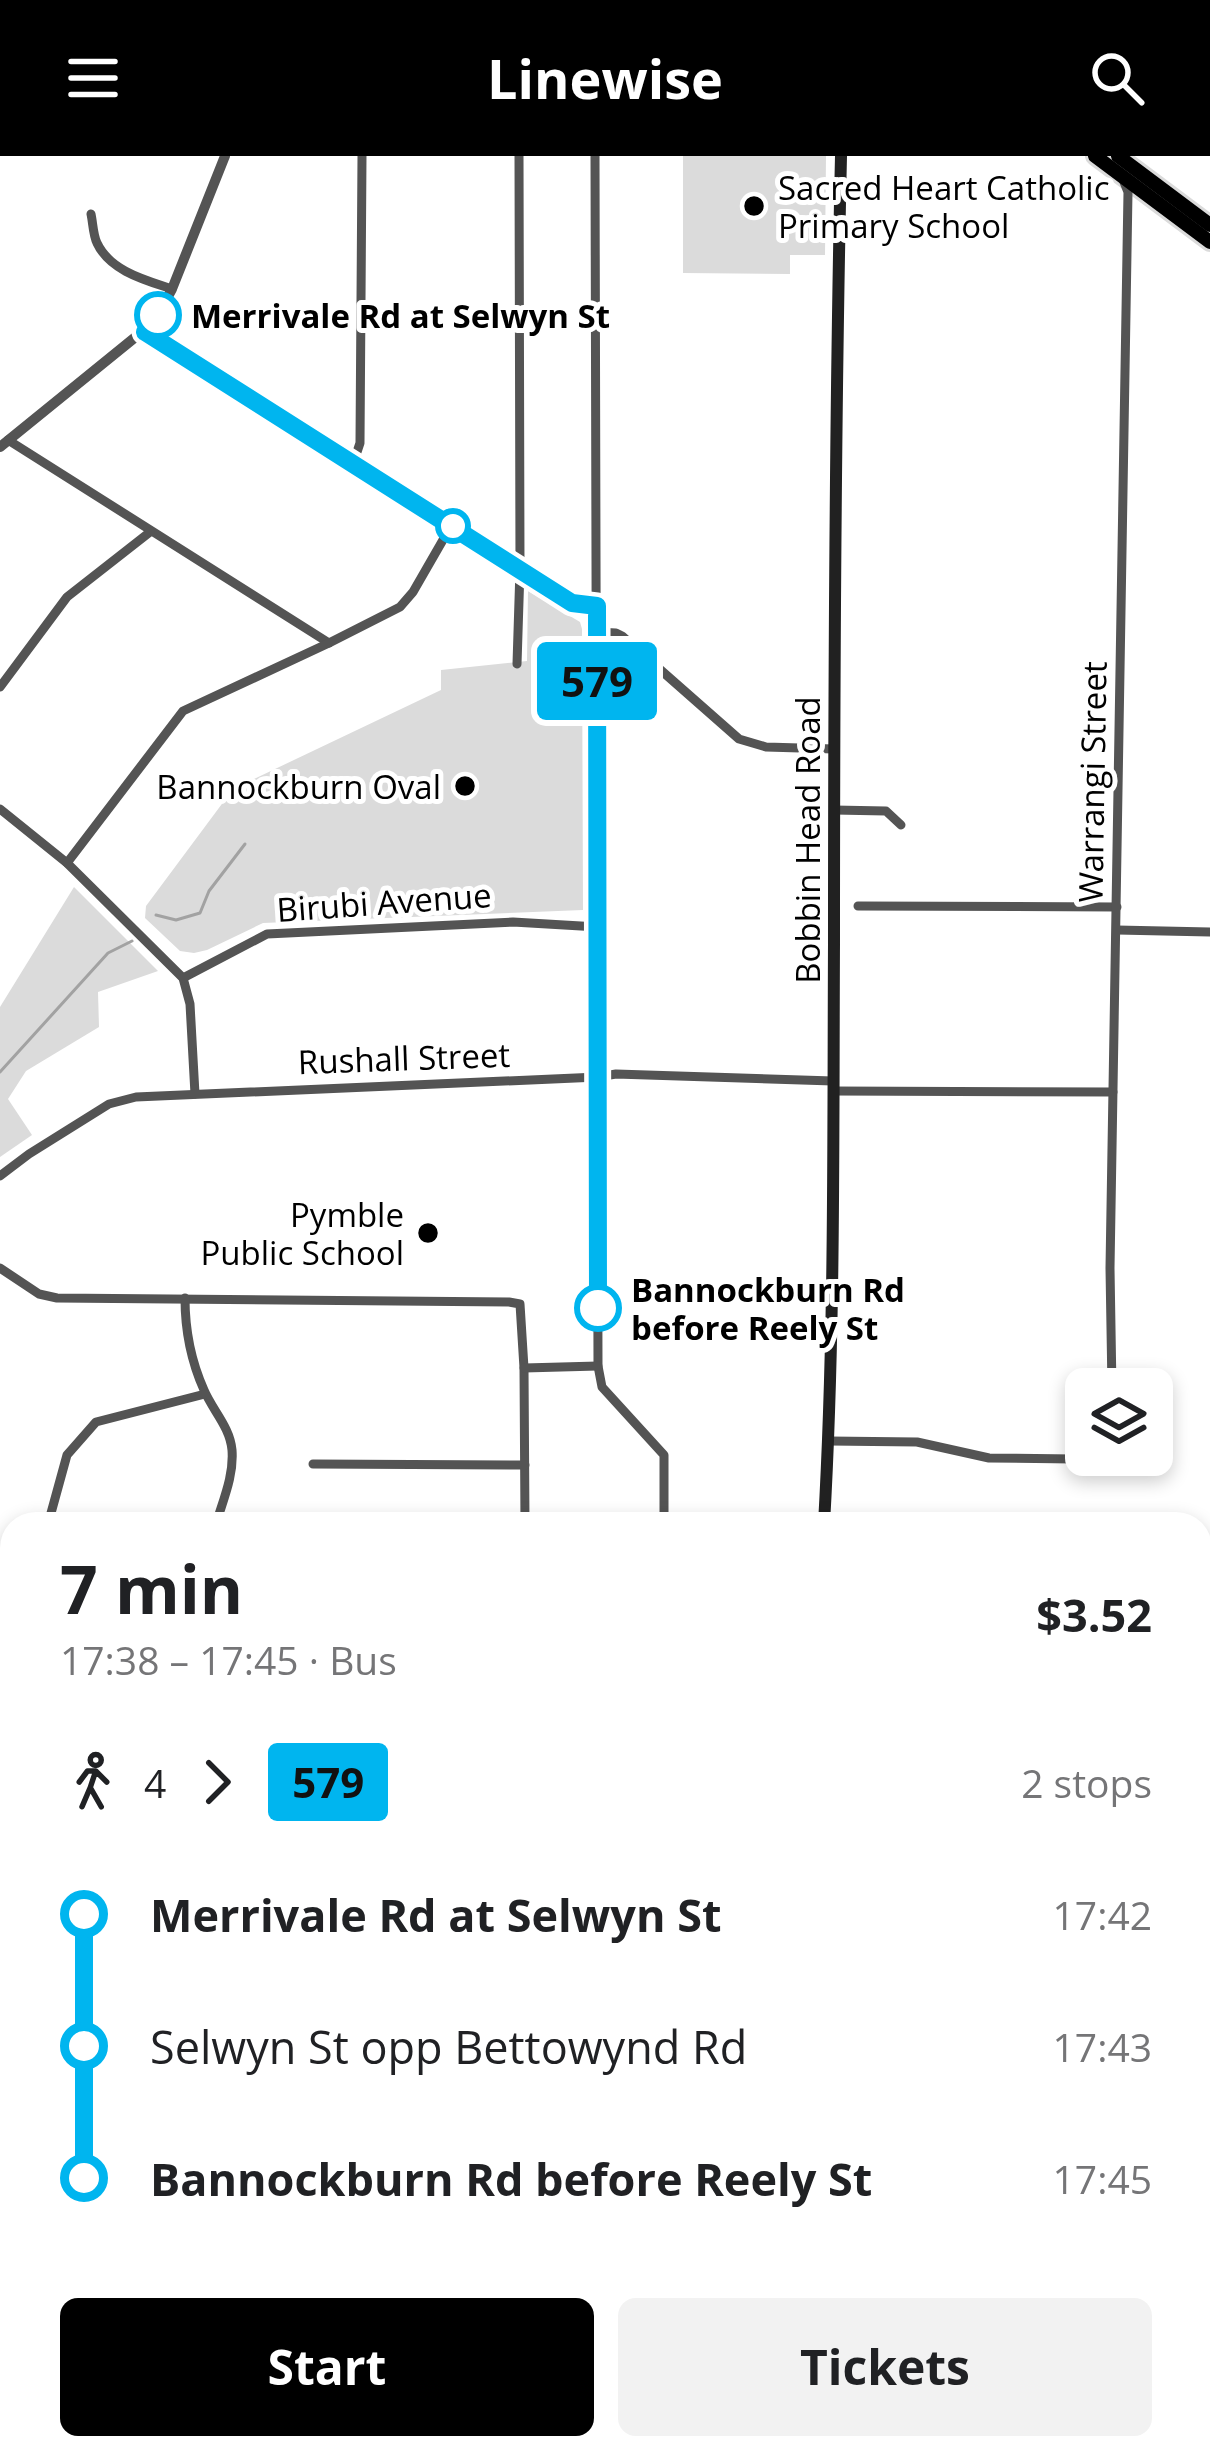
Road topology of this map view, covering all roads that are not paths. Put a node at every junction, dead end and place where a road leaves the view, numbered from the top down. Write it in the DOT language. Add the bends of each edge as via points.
graph roads {
  1 [pos="225,156"];
  2 [pos="362,156"];
  3 [pos="519,156"];
  4 [pos="595,156"];
  5 [pos="841,156"];
  6 [pos="1095,156"];
  7 [pos="1118,156"];
  8 [pos="1122,176"];
  9 [pos="92,214"];
  10 [pos="1210,225"];
  11 [pos="1210,242"];
  12 [pos="172,289"];
  13 [pos="145,332"];
  14 [pos="4,444"];
  15 [pos="353,464"];
  16 [pos="451,526"];
  17 [pos="150,532"];
  18 [pos="520,569"];
  19 [pos="597,606"];
  20 [pos="597,632"];
  21 [pos="329,644"];
  22 [pos="517,664"];
  23 [pos="0,687"];
  24 [pos="834,749"];
  25 [pos="0,809"];
  26 [pos="835,810"];
  27 [pos="901,825"];
  28 [pos="67,863"];
  29 [pos="858,906"];
  30 [pos="1117,907"];
  31 [pos="598,927"];
  32 [pos="1117,929"];
  33 [pos="1210,932"];
  34 [pos="183,978"];
  35 [pos="598,1077"];
  36 [pos="833,1086"];
  37 [pos="1113,1092"];
  38 [pos="195,1094"];
  39 [pos="0,1176"];
  40 [pos="0,1268"];
  41 [pos="185,1298"];
  42 [pos="598,1366"];
  43 [pos="524,1368"];
  44 [pos="1112,1368"];
  45 [pos="205,1394"];
  46 [pos="829,1441"];
  47 [pos="1065,1460"];
  48 [pos="313,1464"];
  49 [pos="525,1465"];
  50 [pos="51,1512"];
  51 [pos="220,1512"];
  52 [pos="525,1512"];
  53 [pos="664,1512"];
  54 [pos="825,1512"];
  1 -- 12 [label="street"];
  2 -- 15 [label="street" via="360,443"];
  3 -- 18 [label="street"];
  4 -- 19 [label="street"];
  5 -- 24 [label="main road, Bobbin Head Road"];
  6 -- 8 [label="highway"];
  7 -- 10 [label="highway"];
  8 -- 11 [label="highway"];
  8 -- 30 [label="street, Warrangi Street" via="1128,192"];
  9 -- 12 [label="street" via="97,243 121,268"];
  12 -- 13 [label="street"];
  13 -- 14 [label="street"];
  13 -- 15 [label="street"];
  14 -- 17 [label="street"];
  15 -- 16 [label="street"];
  16 -- 18 [label="street"];
  16 -- 21 [label="street" via="407,601"];
  17 -- 21 [label="street"];
  17 -- 23 [label="street" via="67,597"];
  18 -- 19 [label="street" via="572,603"];
  18 -- 22 [label="street"];
  19 -- 20 [label="street"];
  20 -- 24 [label="street" via="622,636 740,739"];
  20 -- 31 [label="street"];
  21 -- 28 [label="street" via="182,711"];
  24 -- 26 [label="main road, Bobbin Head Road"];
  25 -- 28 [label="street"];
  26 -- 27 [label="street" via="886,811"];
  26 -- 36 [label="main road, Bobbin Head Road"];
  28 -- 34 [label="street"];
  29 -- 30 [label="street"];
  30 -- 32 [label="street, Warrangi Street"];
  31 -- 34 [label="street, Birubi Avenue" via="513,922 267,934"];
  31 -- 35 [label="street"];
  32 -- 33 [label="street"];
  32 -- 37 [label="street, Warrangi Street"];
  34 -- 38 [label="street"];
  35 -- 36 [label="street, Rushall Street"];
  35 -- 38 [label="street, Rushall Street"];
  35 -- 42 [label="street"];
  36 -- 37 [label="street, Rushall Street"];
  36 -- 46 [label="main road, Bobbin Head Road"];
  37 -- 44 [label="street, Warrangi Street"];
  38 -- 39 [label="street, Rushall Street" via="109,1104"];
  40 -- 41 [label="street" via="57,1298"];
  41 -- 43 [label="street" via="520,1304"];
  41 -- 45 [label="street" via="189,1348"];
  42 -- 43 [label="street"];
  42 -- 53 [label="street" via="602,1387 664,1455"];
  43 -- 49 [label="street"];
  45 -- 50 [label="street" via="96,1422 67,1455"];
  45 -- 51 [label="street" via="232,1454"];
  46 -- 47 [label="street"];
  46 -- 54 [label="main road, Bobbin Head Road"];
  48 -- 49 [label="street"];
  49 -- 52 [label="street"];
}
